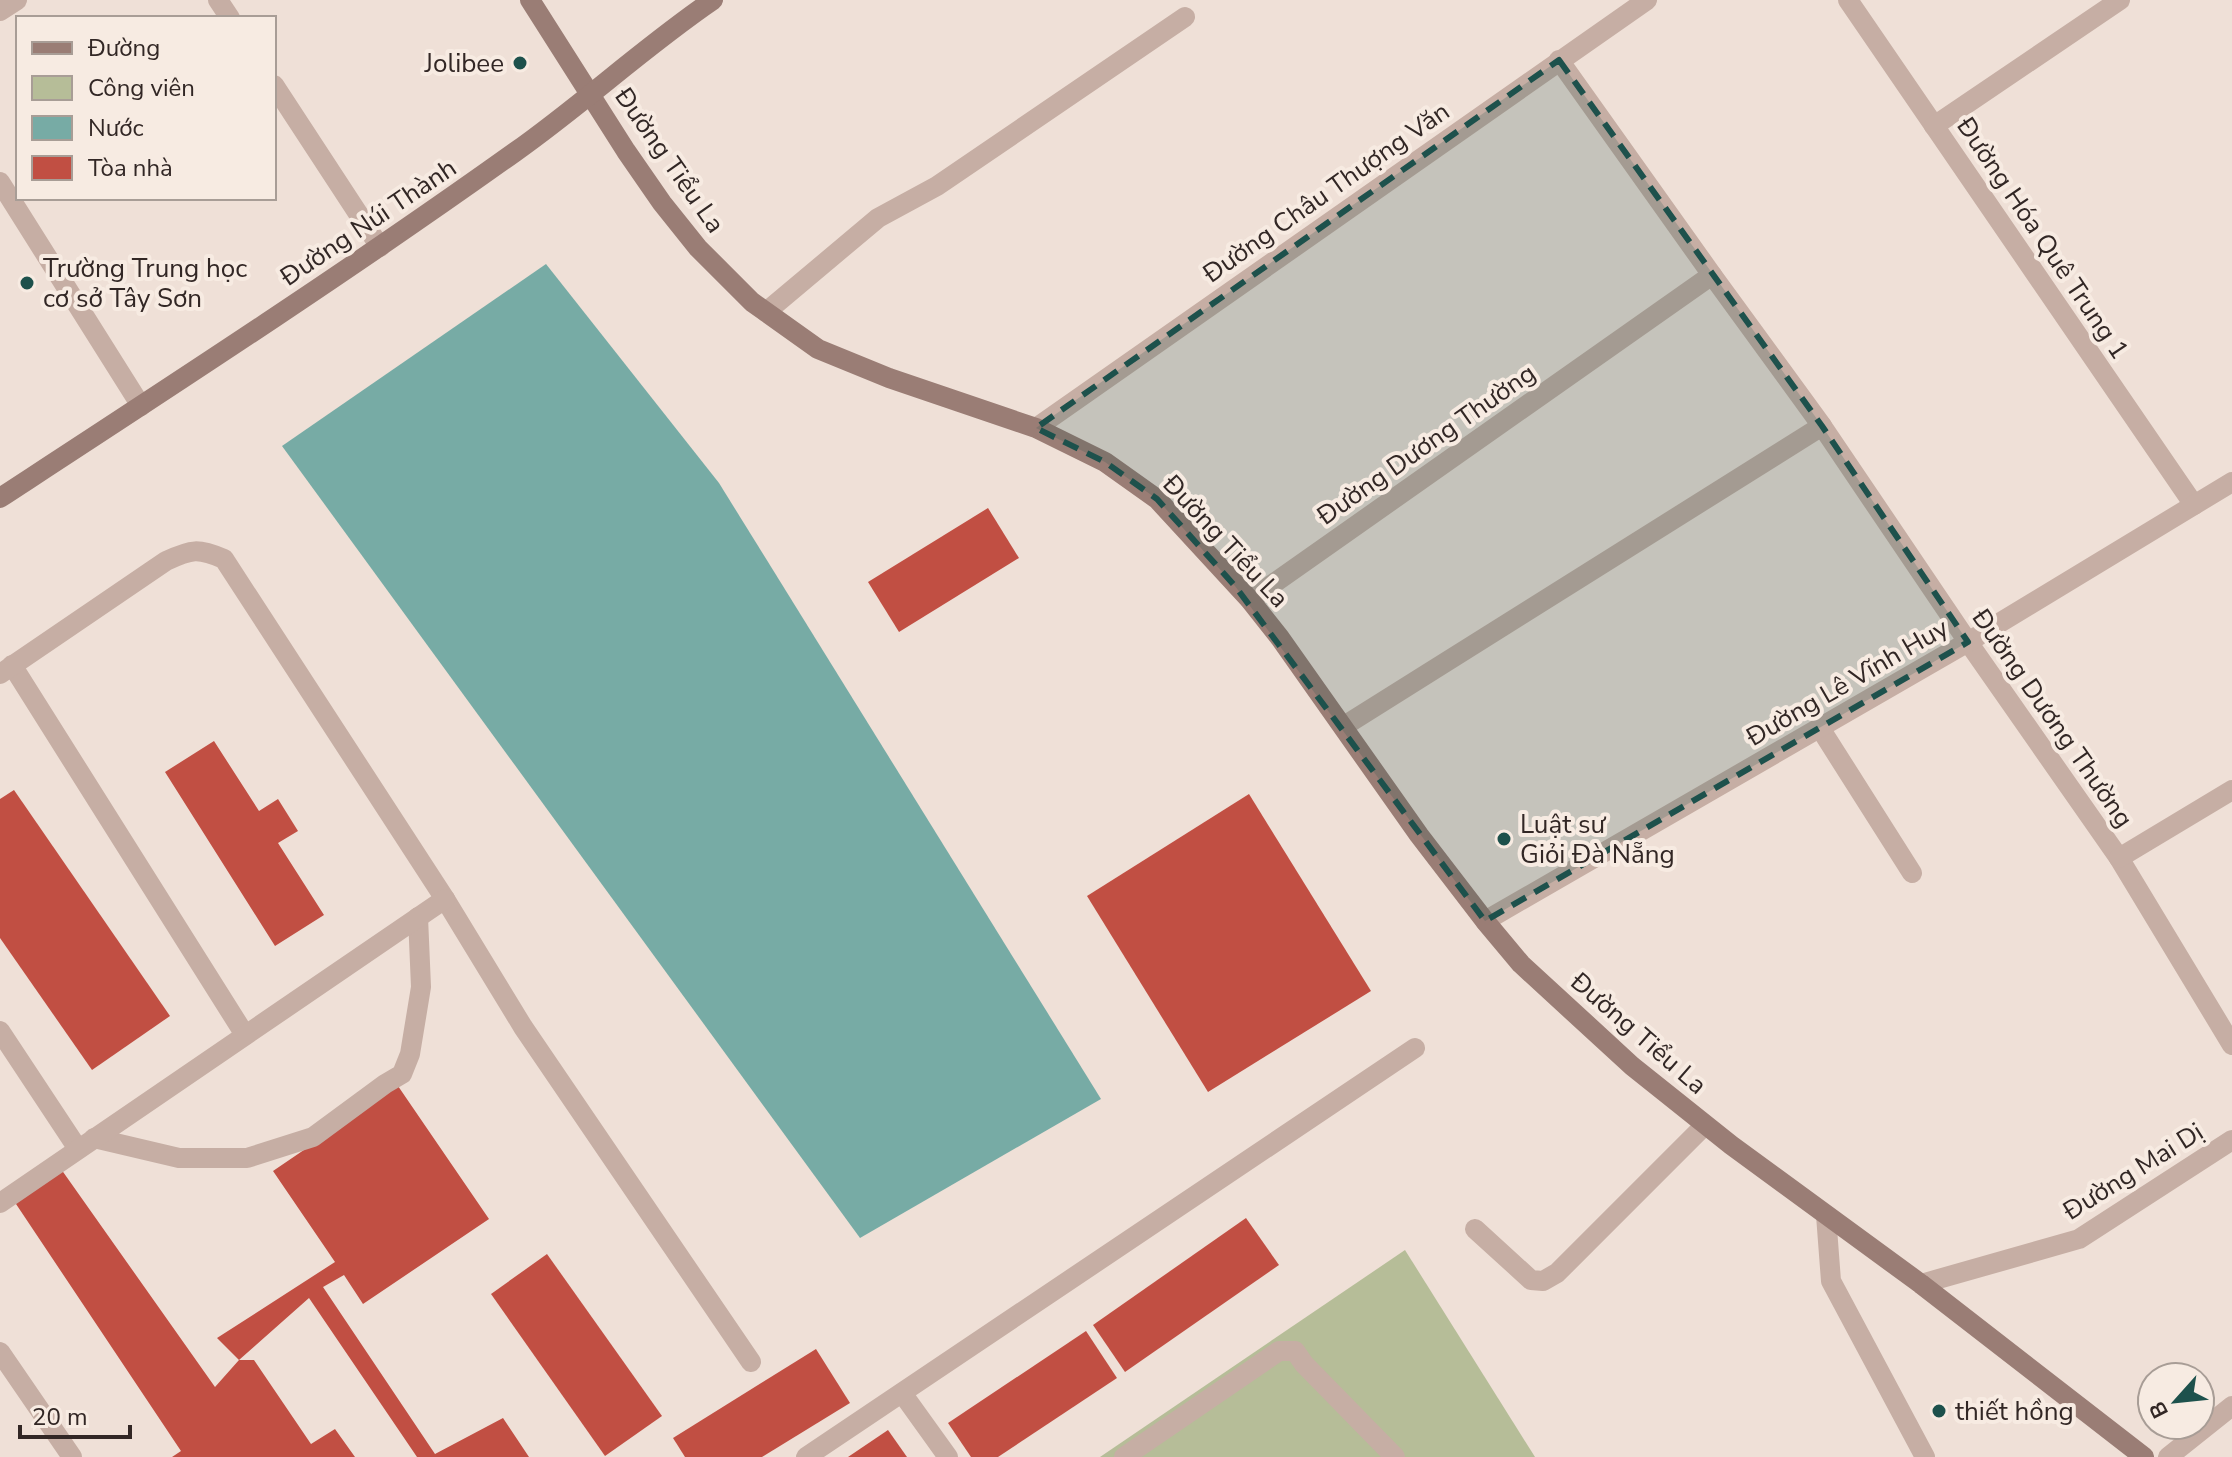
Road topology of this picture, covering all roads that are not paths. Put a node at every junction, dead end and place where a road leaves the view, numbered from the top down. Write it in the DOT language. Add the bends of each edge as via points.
graph roads {
  1 [pos="17,0"];
  2 [pos="530,0"];
  3 [pos="713,0"];
  4 [pos="1647,0"];
  5 [pos="1848,0"];
  6 [pos="2120,0"];
  7 [pos="0,11"];
  8 [pos="1185,17"];
  9 [pos="1559,60"];
  10 [pos="276,88"];
  11 [pos="592,95"];
  12 [pos="1934,126"];
  13 [pos="0,182"];
  14 [pos="380,247"];
  15 [pos="1712,275"];
  16 [pos="766,312"];
  17 [pos="141,406"];
  18 [pos="1822,426"];
  19 [pos="1036,428"];
  20 [pos="2232,482"];
  21 [pos="0,498"];
  22 [pos="2194,505"];
  23 [pos="1250,600"];
  24 [pos="1968,642"];
  25 [pos="6,670"];
  26 [pos="1344,726"];
  27 [pos="1820,728"];
  28 [pos="2232,790"];
  29 [pos="2119,858"];
  30 [pos="1912,873"];
  31 [pos="445,899"];
  32 [pos="418,917"];
  33 [pos="1485,921"];
  34 [pos="0,1031"];
  35 [pos="245,1035"];
  36 [pos="2232,1045"];
  37 [pos="1415,1048"];
  38 [pos="1705,1125"];
  39 [pos="2232,1140"];
  40 [pos="86,1144"];
  41 [pos="0,1203"];
  42 [pos="1826,1215"];
  43 [pos="1475,1229"];
  44 [pos="1921,1284"];
  45 [pos="0,1354"];
  46 [pos="751,1362"];
  47 [pos="902,1393"];
  48 [pos="2232,1406"];
  49 [pos="72,1457"];
  50 [pos="806,1457"];
  51 [pos="948,1457"];
  52 [pos="1124,1457"];
  53 [pos="1395,1457"];
  54 [pos="1925,1457"];
  55 [pos="2144,1457"];
  56 [pos="2168,1457"];
  1 -- 7 [label="street"];
  2 -- 11 [label="main road, Đường Tiểu La"];
  3 -- 11 [label="main road, Đường Núi Thành"];
  4 -- 9 [label="street, Đường Châu Thượng Văn"];
  5 -- 12 [label="street, Đường Hóa Quê Trung 1"];
  6 -- 12 [label="street"];
  8 -- 16 [label="street" via="937,186 878,218"];
  9 -- 15 [label="street, Đường Dương Thường"];
  9 -- 19 [label="street, Đường Châu Thượng Văn"];
  10 -- 14 [label="street"];
  11 -- 14 [label="main road, Đường Núi Thành"];
  11 -- 16 [label="main road, Đường Tiểu La" via="698,248"];
  12 -- 22 [label="street, Đường Hóa Quê Trung 1"];
  13 -- 17 [label="street"];
  14 -- 17 [label="main road, Đường Núi Thành"];
  15 -- 18 [label="street, Đường Dương Thường"];
  15 -- 23 [label="street, Đường Dương Thường"];
  16 -- 19 [label="main road, Đường Tiểu La" via="818,349"];
  17 -- 21 [label="main road, Đường Núi Thành"];
  18 -- 24 [label="street, Đường Dương Thường"];
  18 -- 26 [label="street"];
  19 -- 23 [label="main road, Đường Tiểu La" via="1105,462 1157,499"];
  20 -- 22 [label="street, Đường Lê Vĩnh Huy"];
  22 -- 24 [label="street, Đường Lê Vĩnh Huy"];
  23 -- 26 [label="main road, Đường Tiểu La"];
  24 -- 27 [label="street, Đường Lê Vĩnh Huy"];
  24 -- 29 [label="street, Đường Dương Thường"];
  25 -- 31 [label="street" via="166,561 204,551 224,559"];
  25 -- 35 [label="street"];
  26 -- 33 [label="main road, Đường Tiểu La"];
  27 -- 30 [label="street"];
  27 -- 33 [label="street, Đường Lê Vĩnh Huy"];
  28 -- 29 [label="street"];
  29 -- 36 [label="street, Đường Dương Thường"];
  31 -- 32 [label="street"];
  31 -- 46 [label="street" via="523,1027"];
  32 -- 35 [label="street"];
  32 -- 40 [label="street" via="421,987 402,1074 313,1137 247,1158 179,1158"];
  33 -- 38 [label="main road, Đường Tiểu La" via="1530,973"];
  34 -- 40 [label="street"];
  35 -- 40 [label="street"];
  37 -- 47 [label="street"];
  38 -- 42 [label="main road, Đường Tiểu La"];
  38 -- 43 [label="street" via="1543,1281 1531,1280"];
  39 -- 44 [label="street, Đường Mai Dị" via="2079,1239"];
  40 -- 41 [label="street"];
  42 -- 44 [label="main road, Đường Tiểu La"];
  42 -- 54 [label="street" via="1831,1281"];
  44 -- 55 [label="main road, Đường Tiểu La"];
  45 -- 49 [label="street"];
  47 -- 50 [label="street"];
  47 -- 51 [label="street"];
  48 -- 56 [label="street"];
  52 -- 53 [label="street" via="1279,1351 1295,1351"];
}
